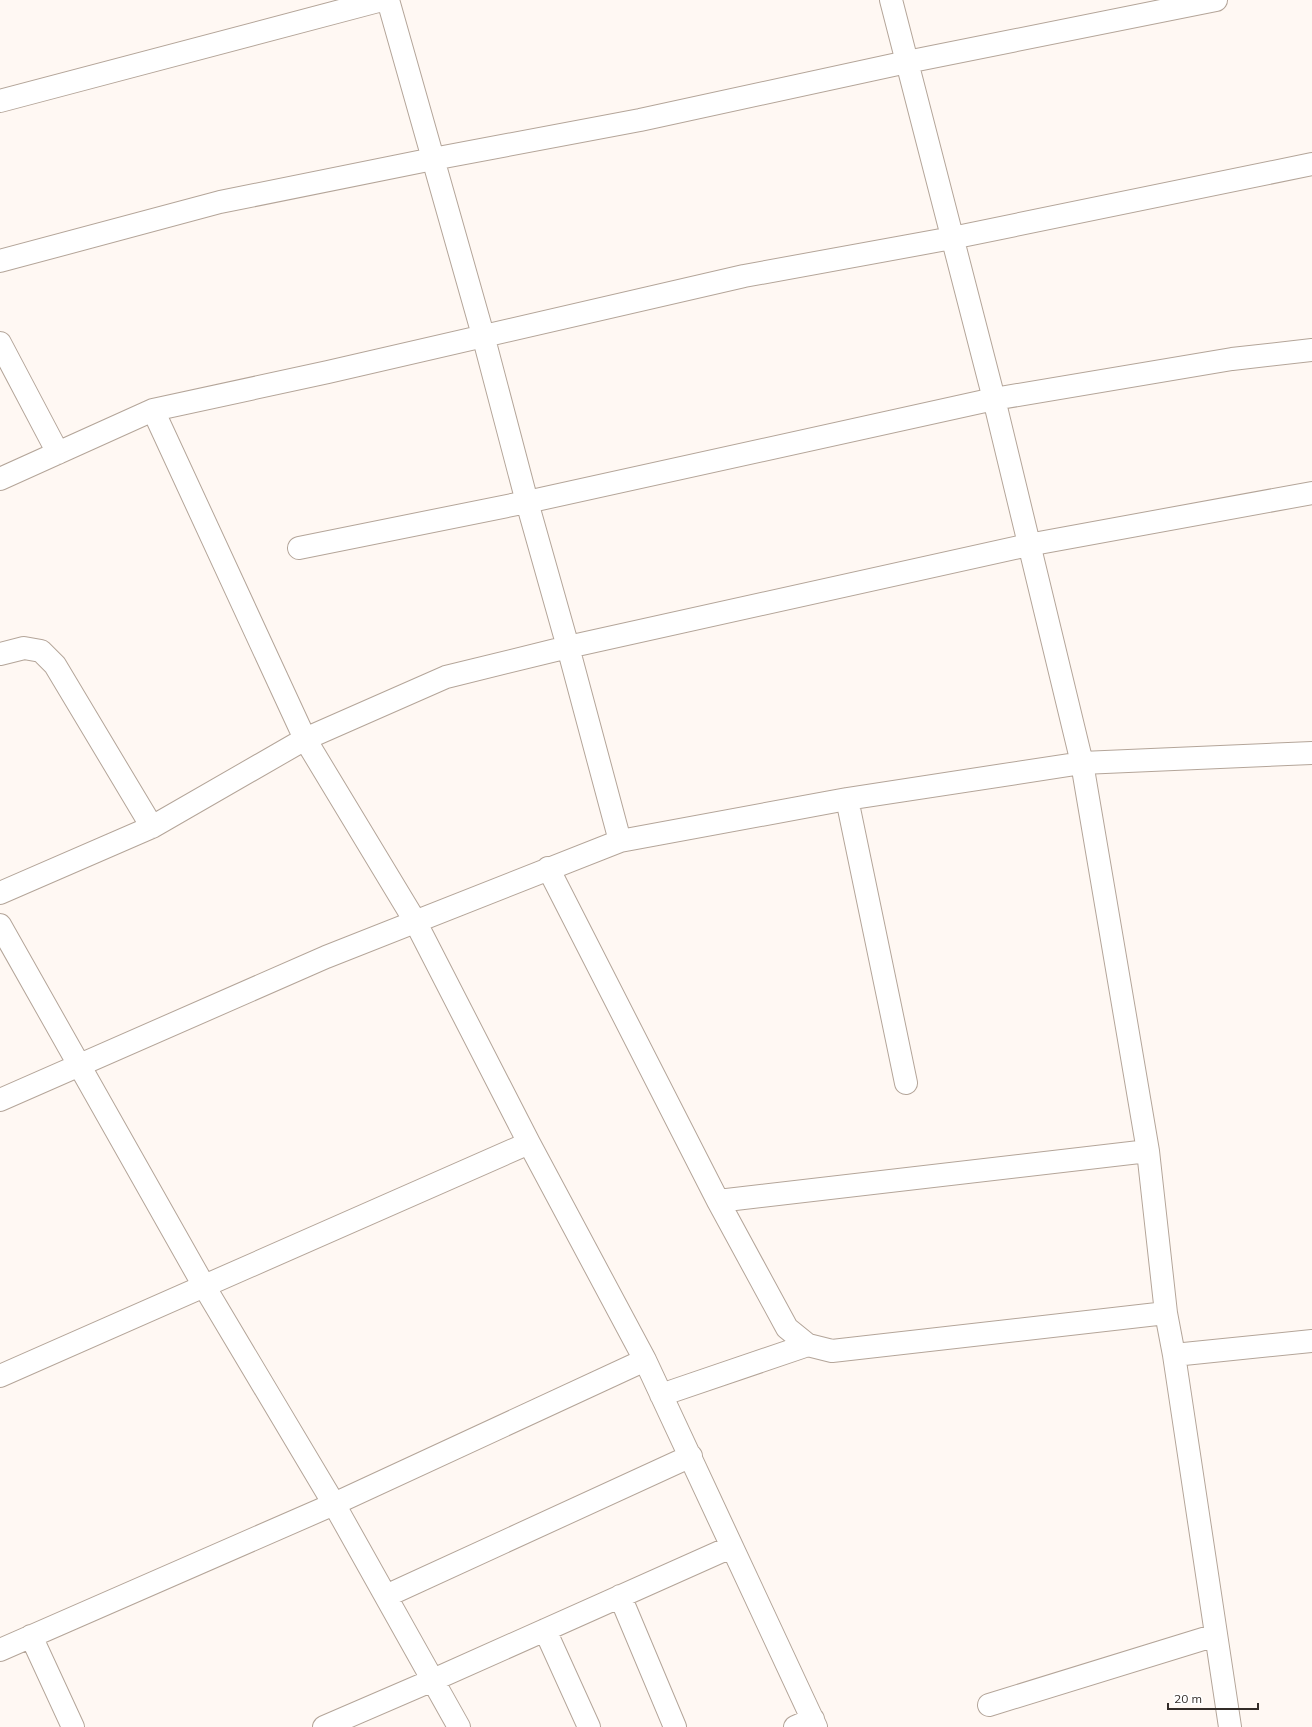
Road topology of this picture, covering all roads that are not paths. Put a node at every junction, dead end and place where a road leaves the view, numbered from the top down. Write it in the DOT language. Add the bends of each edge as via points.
graph roads {
  1 [pos="382,0"];
  2 [pos="388,0"];
  3 [pos="891,0"];
  4 [pos="1216,0"];
  5 [pos="907,62"];
  6 [pos="0,101"];
  7 [pos="434,158"];
  8 [pos="1312,164"];
  9 [pos="952,238"];
  10 [pos="0,261"];
  11 [pos="483,336"];
  12 [pos="1,348"];
  13 [pos="1312,350"];
  14 [pos="994,398"];
  15 [pos="153,410"];
  16 [pos="58,453"];
  17 [pos="0,479"];
  18 [pos="1312,493"];
  19 [pos="527,502"];
  20 [pos="1028,545"];
  21 [pos="299,548"];
  22 [pos="568,647"];
  23 [pos="0,654"];
  24 [pos="305,739"];
  25 [pos="1312,753"];
  26 [pos="1082,764"];
  27 [pos="847,799"];
  28 [pos="152,827"];
  29 [pos="620,841"];
  30 [pos="548,868"];
  31 [pos="0,893"];
  32 [pos="415,922"];
  33 [pos="0,925"];
  34 [pos="79,1066"];
  35 [pos="906,1083"];
  36 [pos="0,1100"];
  37 [pos="529,1143"];
  38 [pos="1148,1151"];
  39 [pos="718,1201"];
  40 [pos="204,1286"];
  41 [pos="1166,1314"];
  42 [pos="1312,1342"];
  43 [pos="808,1345"];
  44 [pos="1174,1355"];
  45 [pos="645,1360"];
  46 [pos="0,1376"];
  47 [pos="661,1395"];
  48 [pos="691,1456"];
  49 [pos="334,1504"];
  50 [pos="731,1547"];
  51 [pos="386,1596"];
  52 [pos="620,1596"];
  53 [pos="545,1630"];
  54 [pos="1216,1635"];
  55 [pos="31,1636"];
  56 [pos="0,1650"];
  57 [pos="433,1680"];
  58 [pos="989,1705"];
  59 [pos="808,1724"];
  60 [pos="73,1727"];
  61 [pos="324,1727"];
  62 [pos="459,1727"];
  63 [pos="589,1727"];
  64 [pos="674,1727"];
  65 [pos="1230,1727"];
  1 -- 6 [label="street"];
  2 -- 7 [label="street"];
  3 -- 5 [label="street"];
  4 -- 5 [label="street"];
  5 -- 7 [label="street" via="640,120"];
  5 -- 9 [label="street"];
  7 -- 10 [label="street" via="220,202"];
  7 -- 11 [label="street"];
  8 -- 9 [label="street"];
  9 -- 11 [label="street" via="744,276"];
  9 -- 14 [label="street"];
  11 -- 15 [label="street"];
  11 -- 19 [label="street"];
  12 -- 16 [label="street"];
  13 -- 14 [label="street" via="1232,359"];
  14 -- 19 [label="street"];
  14 -- 20 [label="street"];
  15 -- 16 [label="street"];
  15 -- 24 [label="street"];
  16 -- 17 [label="street"];
  18 -- 20 [label="street"];
  19 -- 21 [label="street"];
  19 -- 22 [label="street"];
  20 -- 22 [label="street"];
  20 -- 26 [label="street"];
  22 -- 24 [label="street" via="446,677"];
  22 -- 29 [label="street"];
  23 -- 28 [label="street" via="24,648 41,651 55,665"];
  24 -- 28 [label="street"];
  24 -- 32 [label="street"];
  25 -- 26 [label="street"];
  26 -- 27 [label="street"];
  26 -- 38 [label="street"];
  27 -- 29 [label="street"];
  27 -- 35 [label="street"];
  28 -- 31 [label="street"];
  29 -- 30 [label="street"];
  30 -- 32 [label="street"];
  30 -- 39 [label="street"];
  32 -- 34 [label="street" via="326,957"];
  32 -- 37 [label="street"];
  33 -- 34 [label="street"];
  34 -- 36 [label="street"];
  34 -- 40 [label="street"];
  37 -- 40 [label="street"];
  37 -- 45 [label="street"];
  38 -- 39 [label="street"];
  38 -- 41 [label="street"];
  39 -- 43 [label="street" via="787,1328"];
  40 -- 46 [label="street"];
  40 -- 49 [label="street"];
  41 -- 43 [label="street" via="832,1351"];
  41 -- 44 [label="street"];
  42 -- 44 [label="street"];
  43 -- 47 [label="street"];
  44 -- 54 [label="street"];
  45 -- 47 [label="street"];
  45 -- 49 [label="street"];
  47 -- 48 [label="street"];
  48 -- 50 [label="street"];
  48 -- 51 [label="street"];
  49 -- 51 [label="street"];
  49 -- 55 [label="street"];
  50 -- 52 [label="street"];
  50 -- 59 [label="street"];
  51 -- 57 [label="street"];
  52 -- 53 [label="street"];
  52 -- 64 [label="street"];
  53 -- 57 [label="street"];
  53 -- 63 [label="street"];
  54 -- 58 [label="street"];
  54 -- 65 [label="street"];
  55 -- 56 [label="street"];
  55 -- 60 [label="street"];
  57 -- 61 [label="street"];
  57 -- 62 [label="street"];
}
